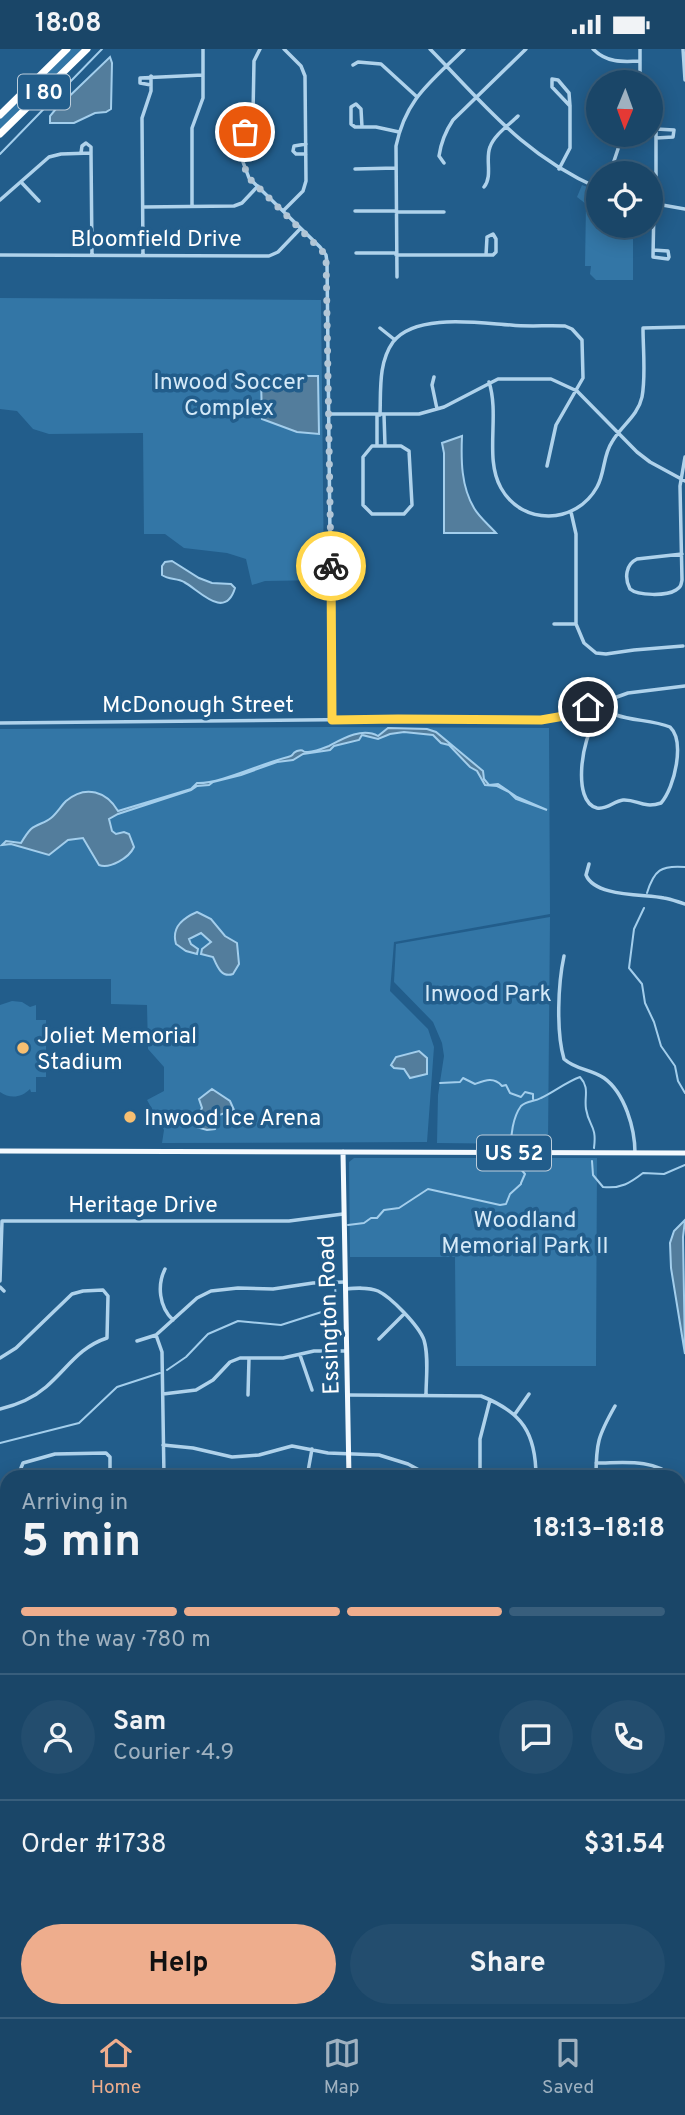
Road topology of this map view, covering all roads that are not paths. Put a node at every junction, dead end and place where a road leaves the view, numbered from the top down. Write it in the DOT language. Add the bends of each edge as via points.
graph roads {
  1 [pos="67,49"];
  2 [pos="87,49"];
  3 [pos="203,49"];
  4 [pos="260,49"];
  5 [pos="284,49"];
  6 [pos="430,49"];
  7 [pos="464,49"];
  8 [pos="526,49"];
  9 [pos="593,49"];
  10 [pos="640,49"];
  11 [pos="683,49"];
  12 [pos="640,61"];
  13 [pos="353,65"];
  14 [pos="447,66"];
  15 [pos="640,70"];
  16 [pos="203,75"];
  17 [pos="151,76"];
  18 [pos="685,80"];
  19 [pos="151,85"];
  20 [pos="416,96"];
  21 [pos="477,97"];
  22 [pos="570,106"];
  23 [pos="0,115"];
  24 [pos="518,116"];
  25 [pos="362,127"];
  26 [pos="506,128"];
  27 [pos="399,132"];
  28 [pos="0,134"];
  29 [pos="656,138"];
  30 [pos="306,144"];
  31 [pos="81,153"];
  32 [pos="91,153"];
  33 [pos="306,154"];
  34 [pos="444,163"];
  35 [pos="355,169"];
  36 [pos="396,169"];
  37 [pos="559,169"];
  38 [pos="21,182"];
  39 [pos="586,182"];
  40 [pos="258,186"];
  41 [pos="484,187"];
  42 [pos="0,200"];
  43 [pos="39,201"];
  44 [pos="192,206"];
  45 [pos="663,206"];
  46 [pos="142,207"];
  47 [pos="685,209"];
  48 [pos="283,211"];
  49 [pos="355,211"];
  50 [pos="396,211"];
  51 [pos="444,212"];
  52 [pos="300,229"];
  53 [pos="653,238"];
  54 [pos="653,250"];
  55 [pos="356,253"];
  56 [pos="396,254"];
  57 [pos="0,255"];
  58 [pos="92,255"];
  59 [pos="486,255"];
  60 [pos="143,256"];
  61 [pos="397,277"];
  62 [pos="685,327"];
  63 [pos="380,328"];
  64 [pos="395,340"];
  65 [pos="434,377"];
  66 [pos="489,382"];
  67 [pos="577,391"];
  68 [pos="436,409"];
  69 [pos="329,414"];
  70 [pos="380,415"];
  71 [pos="619,433"];
  72 [pos="381,446"];
  73 [pos="685,457"];
  74 [pos="547,466"];
  75 [pos="684,479"];
  76 [pos="571,512"];
  77 [pos="682,554"];
  78 [pos="554,624"];
  79 [pos="576,624"];
  80 [pos="683,646"];
  81 [pos="685,686"];
  82 [pos="612,698"];
  83 [pos="616,715"];
  84 [pos="332,720"];
  85 [pos="0,723"];
  86 [pos="684,752"];
  87 [pos="683,769"];
  88 [pos="589,864"];
  89 [pos="685,904"];
  90 [pos="564,956"];
  91 [pos="0,1150"];
  92 [pos="343,1152"];
  93 [pos="635,1153"];
  94 [pos="685,1153"];
  95 [pos="343,1214"];
  96 [pos="165,1269"];
  97 [pos="0,1281"];
  98 [pos="345,1285"];
  99 [pos="404,1314"];
  100 [pos="173,1319"];
  101 [pos="156,1335"];
  102 [pos="379,1339"];
  103 [pos="137,1341"];
  104 [pos="346,1351"];
  105 [pos="300,1355"];
  106 [pos="0,1358"];
  107 [pos="249,1358"];
  108 [pos="312,1390"];
  109 [pos="163,1394"];
  110 [pos="529,1394"];
  111 [pos="248,1395"];
  112 [pos="348,1395"];
  113 [pos="426,1396"];
  114 [pos="490,1400"];
  115 [pos="615,1406"];
  116 [pos="0,1409"];
  117 [pos="515,1414"];
  118 [pos="163,1445"];
  119 [pos="312,1449"];
  120 [pos="349,1454"];
  121 [pos="596,1463"];
  122 [pos="22,1470"];
  123 [pos="109,1470"];
  124 [pos="164,1470"];
  125 [pos="308,1470"];
  126 [pos="349,1470"];
  127 [pos="417,1470"];
  128 [pos="480,1470"];
  129 [pos="536,1470"];
  130 [pos="596,1470"];
  131 [pos="665,1470"];
  1 -- 23 [label="highway, I 80"];
  2 -- 28 [label="highway, I 80"];
  3 -- 16 [label="street"];
  4 -- 40 [label="street" via="254,61 253,114 243,140 245,170"];
  5 -- 30 [label="street" via="304,71"];
  6 -- 14 [label="street"];
  7 -- 14 [label="street"];
  8 -- 21 [label="street"];
  9 -- 12 [label="street" via="613,61"];
  10 -- 12 [label="street"];
  11 -- 18 [label="street"];
  12 -- 15 [label="street"];
  13 -- 20 [label="street" via="381,64"];
  14 -- 20 [label="street"];
  14 -- 21 [label="street"];
  16 -- 17 [label="street"];
  16 -- 44 [label="street" via="203,99 192,128"];
  17 -- 19 [label="street"];
  17 -- 19 [label="street" via="140,80"];
  19 -- 46 [label="street" via="142,118"];
  20 -- 27 [label="street"];
  21 -- 26 [label="street"];
  21 -- 34 [label="street" via="447,129 439,156"];
  22 -- 22 [label="street" via="566,89 552,79 552,87"];
  22 -- 37 [label="street" via="570,148"];
  24 -- 26 [label="street"];
  25 -- 25 [label="street" via="361,109 356,104 351,107 351,124"];
  25 -- 27 [label="street"];
  26 -- 37 [label="street"];
  26 -- 41 [label="street" via="489,148"];
  27 -- 36 [label="street"];
  29 -- 29 [label="street" via="673,137 674,131 656,129"];
  30 -- 33 [label="street"];
  30 -- 33 [label="street" via="294,146 293,151"];
  31 -- 32 [label="street"];
  31 -- 32 [label="street" via="86,143"];
  31 -- 38 [label="street" via="48,157"];
  32 -- 58 [label="street"];
  33 -- 48 [label="street" via="306,187"];
  35 -- 36 [label="street"];
  36 -- 50 [label="street"];
  37 -- 39 [label="street"];
  38 -- 42 [label="street"];
  38 -- 43 [label="street"];
  40 -- 44 [label="street" via="239,205"];
  40 -- 48 [label="street"];
  44 -- 46 [label="street"];
  45 -- 47 [label="street"];
  46 -- 60 [label="street"];
  48 -- 52 [label="street"];
  49 -- 50 [label="street"];
  50 -- 51 [label="street"];
  50 -- 56 [label="street"];
  52 -- 60 [label="street, Bloomfield Drive" via="269,256"];
  52 -- 69 [label="street" via="324,251 327,262"];
  53 -- 54 [label="street"];
  54 -- 54 [label="street" via="654,258 668,259 668,251"];
  55 -- 56 [label="street"];
  56 -- 59 [label="street"];
  56 -- 61 [label="street"];
  57 -- 58 [label="street, Bloomfield Drive"];
  58 -- 60 [label="street, Bloomfield Drive"];
  59 -- 59 [label="street" via="496,252 493,234 486,237"];
  62 -- 71 [label="street" via="643,328 642,397"];
  63 -- 64 [label="street"];
  64 -- 67 [label="street" via="411,329 435,324 565,326 578,334 583,348 583,379"];
  64 -- 70 [label="street" via="382,370"];
  65 -- 68 [label="street"];
  66 -- 67 [label="street" via="511,377 551,379"];
  66 -- 68 [label="street"];
  66 -- 76 [label="street" via="495,405 494,463 501,489 516,506 532,514 550,517"];
  67 -- 71 [label="street"];
  67 -- 74 [label="street" via="556,425"];
  68 -- 70 [label="street"];
  69 -- 70 [label="street"];
  69 -- 84 [label="street"];
  70 -- 72 [label="street"];
  70 -- 72 [label="street"];
  71 -- 75 [label="street" via="650,462"];
  71 -- 76 [label="street" via="608,448 597,487"];
  72 -- 72 [label="street" via="368,448 363,457 363,505 372,514 404,514 412,505 409,451"];
  73 -- 75 [label="street"];
  75 -- 77 [label="street" via="680,486"];
  76 -- 79 [label="street" via="576,534"];
  77 -- 77 [label="street" via="679,588 639,595 629,589 629,564"];
  78 -- 79 [label="street"];
  79 -- 80 [label="street" via="584,643 596,653"];
  81 -- 82 [label="street, McDonough Street" via="644,689"];
  82 -- 83 [label="street"];
  82 -- 84 [label="street, McDonough Street" via="541,720"];
  83 -- 86 [label="street" via="673,728 681,736"];
  83 -- 87 [label="street" via="592,728 582,767 581,787 587,802 601,809 626,800 658,805"];
  84 -- 85 [label="street, McDonough Street"];
  88 -- 89 [label="street" via="586,875 594,886"];
  90 -- 93 [label="street" via="560,1015 564,1059 611,1084 632,1127"];
  91 -- 92 [label="main road, US 52"];
  92 -- 93 [label="main road, US 52"];
  92 -- 95 [label="main road, Essington Road"];
  93 -- 94 [label="main road, US 52"];
  95 -- 97 [label="street, Heritage Drive" via="289,1221 2,1221"];
  95 -- 98 [label="main road, Essington Road"];
  96 -- 100 [label="street" via="162,1307"];
  98 -- 99 [label="street" via="379,1291"];
  98 -- 100 [label="street" via="224,1288 197,1298"];
  98 -- 104 [label="main road, Essington Road"];
  99 -- 102 [label="street"];
  99 -- 113 [label="street" via="424,1338"];
  100 -- 101 [label="street"];
  101 -- 103 [label="street"];
  101 -- 109 [label="street" via="162,1352"];
  104 -- 105 [label="street"];
  104 -- 112 [label="main road, Essington Road"];
  105 -- 107 [label="street"];
  105 -- 108 [label="street"];
  106 -- 116 [label="street" via="72,1294 103,1290 108,1296 107,1338 87,1346 35,1395"];
  107 -- 109 [label="street" via="235,1359 196,1390"];
  107 -- 111 [label="street"];
  109 -- 118 [label="street"];
  110 -- 117 [label="street"];
  112 -- 113 [label="street"];
  112 -- 120 [label="main road, Essington Road"];
  113 -- 114 [label="street"];
  114 -- 117 [label="street"];
  114 -- 128 [label="street" via="480,1439"];
  115 -- 121 [label="street" via="599,1434"];
  117 -- 129 [label="street" via="531,1439"];
  118 -- 119 [label="street" via="232,1457 292,1446"];
  118 -- 124 [label="street"];
  119 -- 120 [label="street"];
  119 -- 125 [label="street"];
  120 -- 126 [label="main road, Essington Road"];
  120 -- 127 [label="street" via="379,1455"];
  121 -- 130 [label="street"];
  121 -- 131 [label="street" via="647,1463"];
  122 -- 123 [label="street" via="21,1465 55,1454 108,1454"];
}
